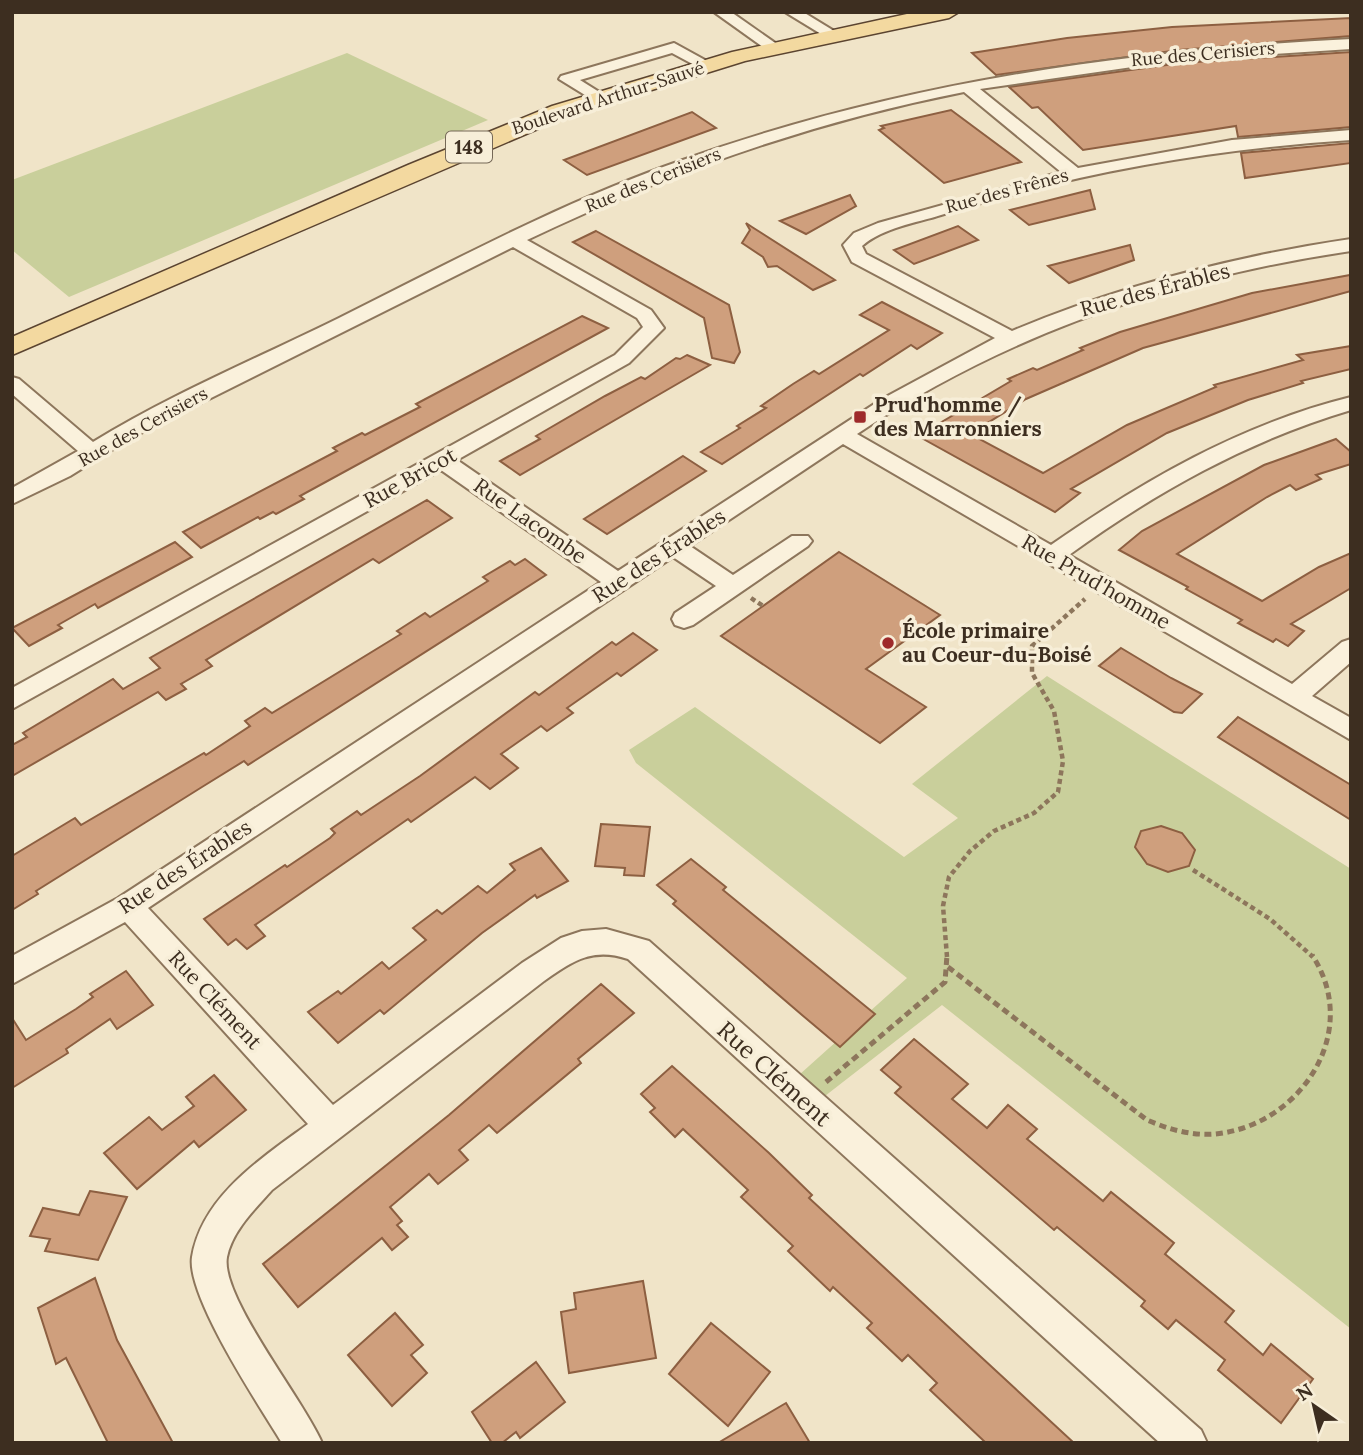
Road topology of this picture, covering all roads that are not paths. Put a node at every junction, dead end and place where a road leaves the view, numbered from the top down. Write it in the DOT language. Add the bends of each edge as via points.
graph roads {
  1 [pos="721,12"];
  2 [pos="792,12"];
  3 [pos="949,12"];
  4 [pos="747,28"];
  5 [pos="724,34"];
  6 [pos="831,34"];
  7 [pos="653,36"];
  8 [pos="1351,44"];
  9 [pos="773,47"];
  10 [pos="674,48"];
  11 [pos="706,65"];
  12 [pos="966,86"];
  13 [pos="598,98"];
  14 [pos="1351,135"];
  15 [pos="1072,172"];
  16 [pos="513,239"];
  17 [pos="1351,245"];
  18 [pos="1008,337"];
  19 [pos="12,347"];
  20 [pos="12,383"];
  21 [pos="1351,402"];
  22 [pos="842,434"];
  23 [pos="92,453"];
  24 [pos="442,460"];
  25 [pos="12,497"];
  26 [pos="800,541"];
  27 [pos="674,545"];
  28 [pos="1052,556"];
  29 [pos="618,582"];
  30 [pos="733,586"];
  31 [pos="684,619"];
  32 [pos="1351,648"];
  33 [pos="1294,698"];
  34 [pos="12,700"];
  35 [pos="1351,730"];
  36 [pos="128,906"];
  37 [pos="12,971"];
  38 [pos="330,1125"];
  39 [pos="303,1443"];
  40 [pos="1188,1443"];
  1 -- 4 [label="street"];
  2 -- 6 [label="street"];
  3 -- 6 [label="main road, Boulevard Arthur-Sauvé / 148"];
  4 -- 5 [label="street"];
  4 -- 9 [label="street"];
  6 -- 9 [label="main road, Boulevard Arthur-Sauvé / 148"];
  7 -- 10 [label="street"];
  8 -- 12 [label="street, Rue des Cerisiers" via="1137,58"];
  9 -- 11 [label="main road, Boulevard Arthur-Sauvé / 148"];
  10 -- 11 [label="street"];
  10 -- 13 [label="street" via="567,79"];
  11 -- 13 [label="main road, Boulevard Arthur-Sauvé / 148"];
  12 -- 15 [label="street"];
  12 -- 16 [label="street, Rue des Cerisiers" via="825,119 747,143 624,189"];
  13 -- 19 [label="main road, Boulevard Arthur-Sauvé / 148" via="464,149"];
  14 -- 15 [label="street, Rue des Frênes" via="1243,143"];
  15 -- 18 [label="street, Rue des Frênes" via="885,227 852,245 859,258"];
  16 -- 23 [label="street, Rue des Cerisiers" via="123,433"];
  16 -- 24 [label="street, Rue Bricot" via="645,314 654,328 622,359"];
  17 -- 18 [label="street, Rue des Érables" via="1143,289"];
  18 -- 22 [label="street, Rue des Érables" via="930,377"];
  20 -- 23 [label="street"];
  21 -- 28 [label="street" via="1198,460"];
  22 -- 27 [label="street, Rue des Érables"];
  22 -- 28 [label="street, Rue Prud'homme"];
  23 -- 25 [label="street, Rue des Cerisiers"];
  24 -- 29 [label="street, Rue Lacombe"];
  24 -- 34 [label="street, Rue Bricot"];
  26 -- 30 [label="street"];
  27 -- 29 [label="street, Rue des Érables"];
  27 -- 30 [label="street"];
  28 -- 33 [label="street, Rue Prud'homme"];
  29 -- 36 [label="street, Rue des Érables"];
  30 -- 31 [label="street"];
  32 -- 33 [label="street"];
  33 -- 35 [label="street, Rue Prud'homme"];
  36 -- 37 [label="street, Rue des Érables"];
  36 -- 38 [label="street, Rue Clément"];
  38 -- 39 [label="street, Rue Clément" via="260,1179 229,1212 208,1262 220,1302"];
  38 -- 40 [label="street, Rue Clément" via="573,945 607,939 638,950"];
}
